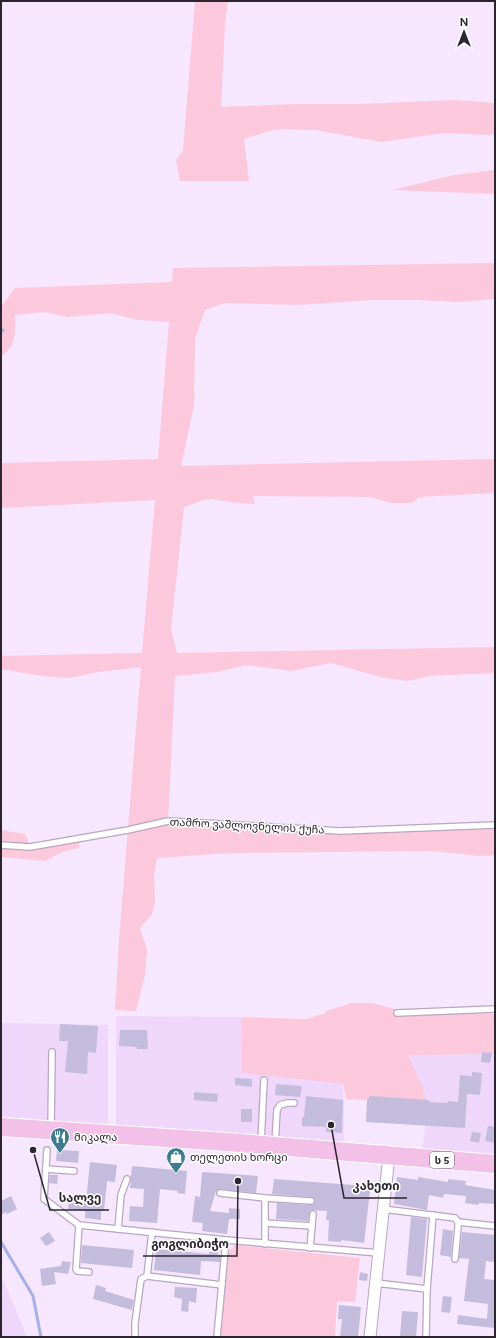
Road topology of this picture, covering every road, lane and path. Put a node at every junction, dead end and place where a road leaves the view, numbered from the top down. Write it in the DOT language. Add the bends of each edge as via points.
graph roads {
  1 [pos="495,825"];
  2 [pos="1,845"];
  3 [pos="495,1009"];
  4 [pos="398,1013"];
  5 [pos="52,1052"];
  6 [pos="264,1080"];
  7 [pos="294,1103"];
  8 [pos="1,1127"];
  9 [pos="51,1130"];
  10 [pos="268,1146"];
  11 [pos="47,1150"];
  12 [pos="389,1155"];
  13 [pos="495,1164"];
  14 [pos="46,1169"];
  15 [pos="74,1171"];
  16 [pos="127,1179"];
  17 [pos="220,1193"];
  18 [pos="265,1198"];
  19 [pos="311,1201"];
  20 [pos="383,1209"];
  21 [pos="313,1214"];
  22 [pos="433,1215"];
  23 [pos="458,1222"];
  24 [pos="265,1223"];
  25 [pos="80,1224"];
  26 [pos="312,1226"];
  27 [pos="495,1226"];
  28 [pos="118,1229"];
  29 [pos="152,1232"];
  30 [pos="226,1240"];
  31 [pos="265,1244"];
  32 [pos="310,1248"];
  33 [pos="379,1253"];
  34 [pos="455,1259"];
  35 [pos="90,1272"];
  36 [pos="147,1276"];
  37 [pos="376,1282"];
  38 [pos="222,1285"];
  39 [pos="427,1289"];
  40 [pos="135,1337"];
  41 [pos="217,1337"];
  42 [pos="370,1337"];
  43 [pos="426,1337"];
  1 -- 2 [label="lane, თამრო ვაშლოვნელის ქუჩა" via="341,831 168,821 30,846"];
  3 -- 4 [label="lane"];
  5 -- 9 [label="lane"];
  6 -- 10 [label="lane"];
  7 -- 10 [label="lane" via="280,1105"];
  8 -- 9 [label="highway, ს 5"];
  9 -- 10 [label="highway, ს 5"];
  10 -- 12 [label="highway, ს 5"];
  11 -- 14 [label="lane"];
  12 -- 13 [label="highway, ს 5"];
  12 -- 20 [label="street"];
  14 -- 15 [label="lane"];
  14 -- 25 [label="lane" via="44,1199"];
  16 -- 28 [label="lane" via="121,1195"];
  17 -- 18 [label="lane"];
  18 -- 19 [label="lane"];
  18 -- 24 [label="lane"];
  20 -- 22 [label="lane"];
  20 -- 33 [label="street"];
  21 -- 26 [label="lane"];
  22 -- 23 [label="lane" via="455,1218"];
  22 -- 39 [label="lane"];
  23 -- 27 [label="lane"];
  23 -- 34 [label="lane"];
  24 -- 26 [label="lane"];
  24 -- 31 [label="lane"];
  25 -- 28 [label="lane"];
  25 -- 35 [label="lane" via="76,1269"];
  26 -- 32 [label="lane"];
  28 -- 29 [label="lane"];
  29 -- 30 [label="lane"];
  29 -- 36 [label="lane"];
  30 -- 31 [label="lane"];
  30 -- 38 [label="lane"];
  31 -- 32 [label="lane"];
  32 -- 33 [label="lane"];
  33 -- 37 [label="street"];
  36 -- 38 [label="lane"];
  36 -- 40 [label="lane" via="141,1279"];
  37 -- 39 [label="lane"];
  37 -- 42 [label="street"];
  38 -- 41 [label="lane"];
  39 -- 43 [label="lane"];
}
